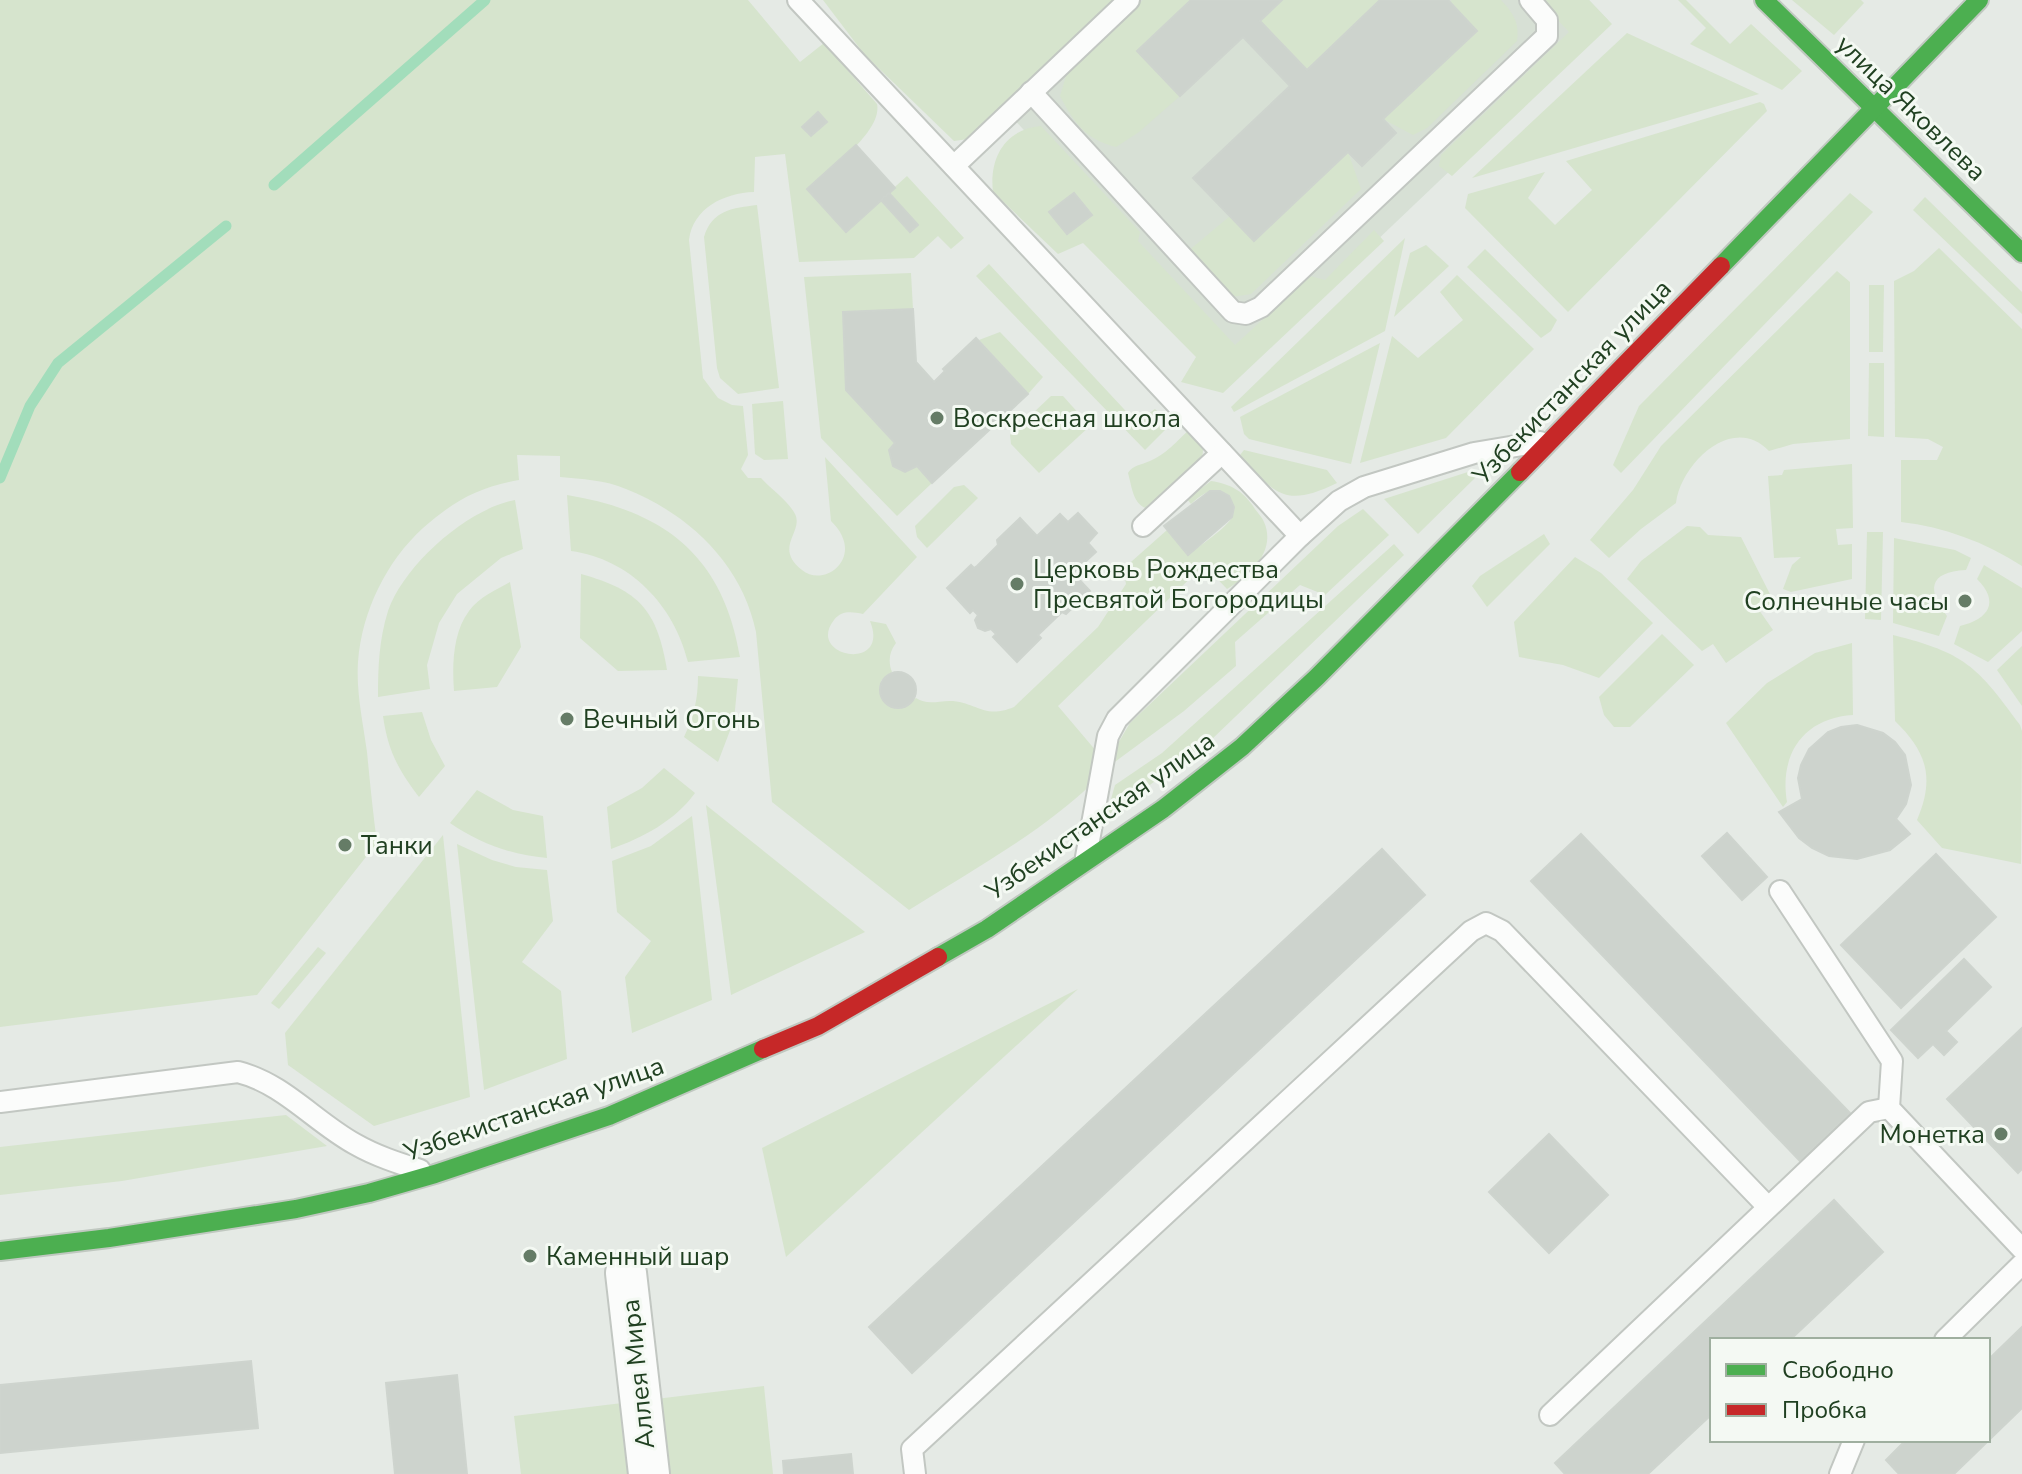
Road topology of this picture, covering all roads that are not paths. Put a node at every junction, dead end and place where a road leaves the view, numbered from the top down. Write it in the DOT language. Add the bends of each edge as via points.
graph roads {
  1 [pos="798,0"];
  2 [pos="1129,0"];
  3 [pos="1530,0"];
  4 [pos="1764,0"];
  5 [pos="1979,0"];
  6 [pos="1031,92"];
  7 [pos="1874,109"];
  8 [pos="954,166"];
  9 [pos="2022,253"];
  10 [pos="1552,440"];
  11 [pos="1222,453"];
  12 [pos="1143,526"];
  13 [pos="1300,536"];
  14 [pos="1085,864"];
  15 [pos="1780,891"];
  16 [pos="0,1102"];
  17 [pos="1889,1108"];
  18 [pos="435,1174"];
  19 [pos="1768,1207"];
  20 [pos="2022,1249"];
  21 [pos="0,1251"];
  22 [pos="2022,1264"];
  23 [pos="626,1273"];
  24 [pos="1947,1338"];
  25 [pos="1550,1415"];
  26 [pos="1853,1442"];
  27 [pos="649,1474"];
  28 [pos="915,1474"];
  29 [pos="1840,1474"];
  1 -- 8 [label="lane"];
  2 -- 6 [label="lane"];
  3 -- 6 [label="lane" via="1547,20 1547,36 1261,307 1246,314 1233,312"];
  4 -- 7 [label="main road, улица Яковлева"];
  5 -- 7 [label="main road, Узбекистанская улица"];
  6 -- 8 [label="lane"];
  7 -- 9 [label="main road, улица Яковлева"];
  7 -- 10 [label="main road, Узбекистанская улица"];
  8 -- 11 [label="lane"];
  10 -- 13 [label="lane" via="1474,453 1364,487 1339,501"];
  10 -- 14 [label="main road, Узбекистанская улица" via="1242,747"];
  11 -- 12 [label="lane"];
  11 -- 13 [label="lane"];
  13 -- 14 [label="lane" via="1117,719 1108,736"];
  14 -- 18 [label="main road, Узбекистанская улица" via="987,929 818,1026 609,1116"];
  15 -- 17 [label="lane" via="1892,1061"];
  16 -- 18 [label="lane" via="238,1072 259,1078 354,1144"];
  17 -- 19 [label="lane" via="1869,1112"];
  17 -- 20 [label="lane"];
  18 -- 21 [label="main road, Узбекистанская улица" via="296,1209"];
  19 -- 25 [label="lane"];
  19 -- 28 [label="lane" via="1502,931 1486,923 1471,931 912,1449"];
  22 -- 24 [label="lane"];
  23 -- 27 [label="street, Аллея Мира"];
  26 -- 29 [label="lane"];
}
